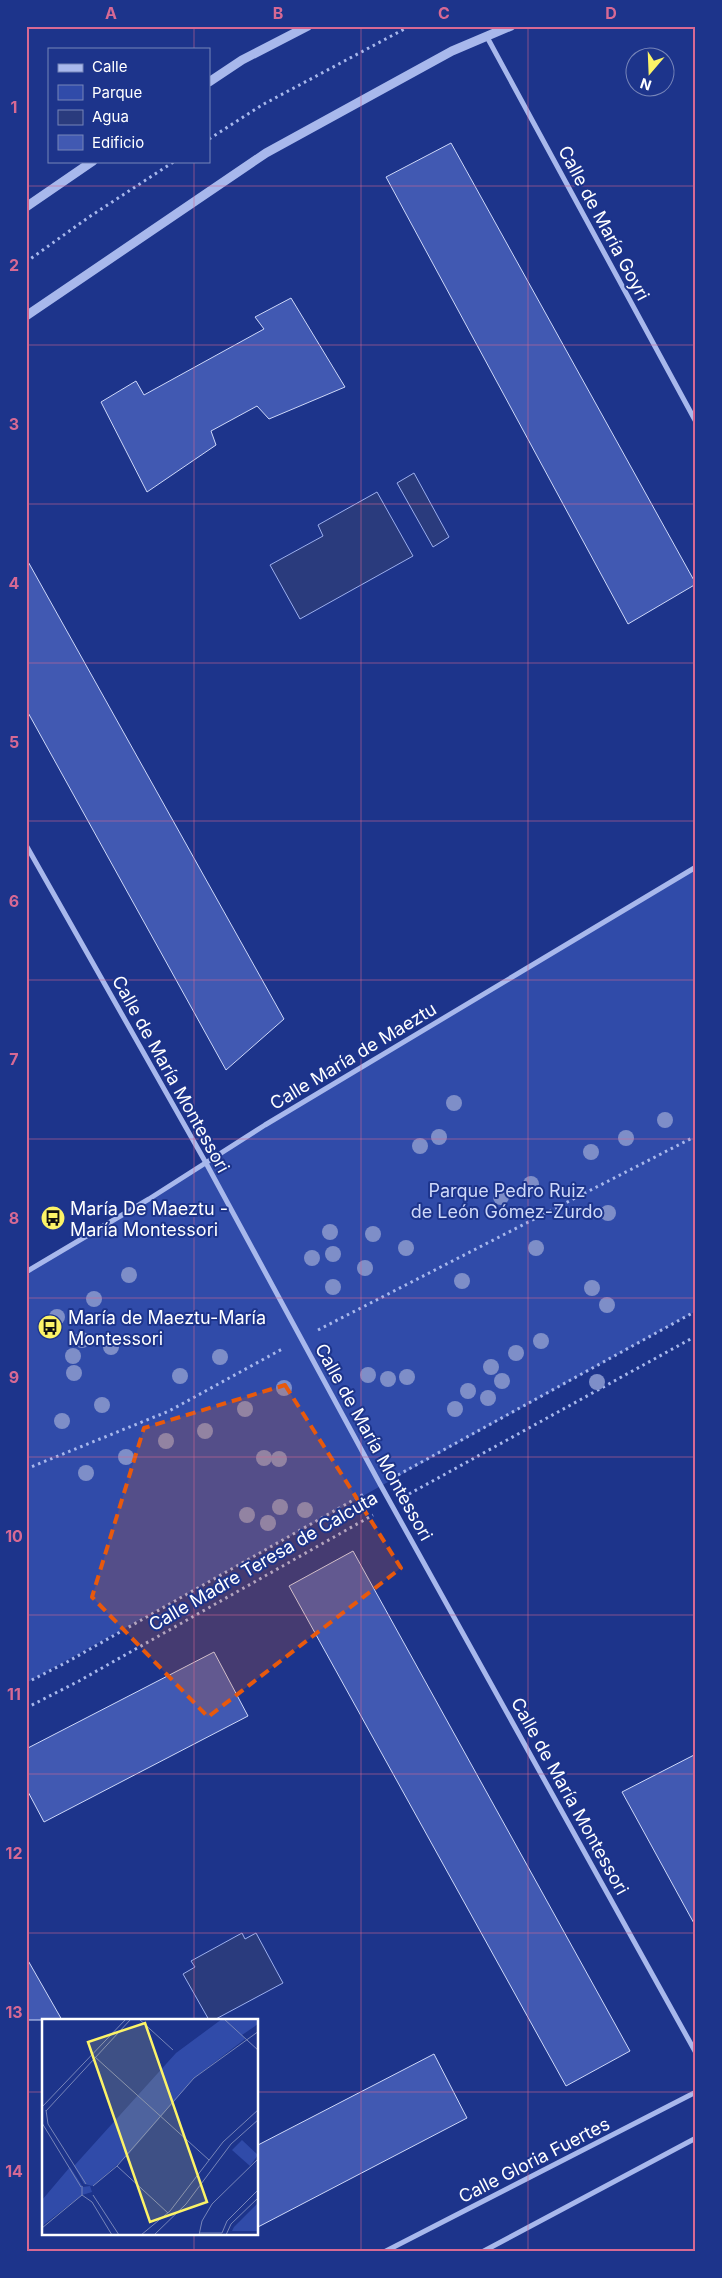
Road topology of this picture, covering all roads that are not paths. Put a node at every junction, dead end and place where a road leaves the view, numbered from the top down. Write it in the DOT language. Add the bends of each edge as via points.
graph roads {
  1 [pos="308,26"];
  2 [pos="511,26"];
  3 [pos="487,37"];
  4 [pos="210,81"];
  5 [pos="93,162"];
  6 [pos="26,207"];
  7 [pos="26,316"];
  8 [pos="696,422"];
  9 [pos="26,844"];
  10 [pos="696,866"];
  11 [pos="206,1163"];
  12 [pos="26,1272"];
  13 [pos="696,2053"];
  14 [pos="696,2092"];
  15 [pos="696,2138"];
  16 [pos="384,2252"];
  17 [pos="482,2252"];
  1 -- 4 [label="street" via="242,60"];
  2 -- 3 [label="street"];
  3 -- 7 [label="street" via="452,51 266,153"];
  3 -- 8 [label="street, Calle de María Goyri"];
  5 -- 6 [label="street"];
  9 -- 11 [label="street, Calle de María Montessori"];
  10 -- 11 [label="street, Calle María de Maeztu"];
  11 -- 12 [label="street, Calle María de Maeztu"];
  11 -- 13 [label="street, Calle de María Montessori"];
  14 -- 16 [label="street, Calle Gloria Fuertes"];
  15 -- 17 [label="street"];
}
